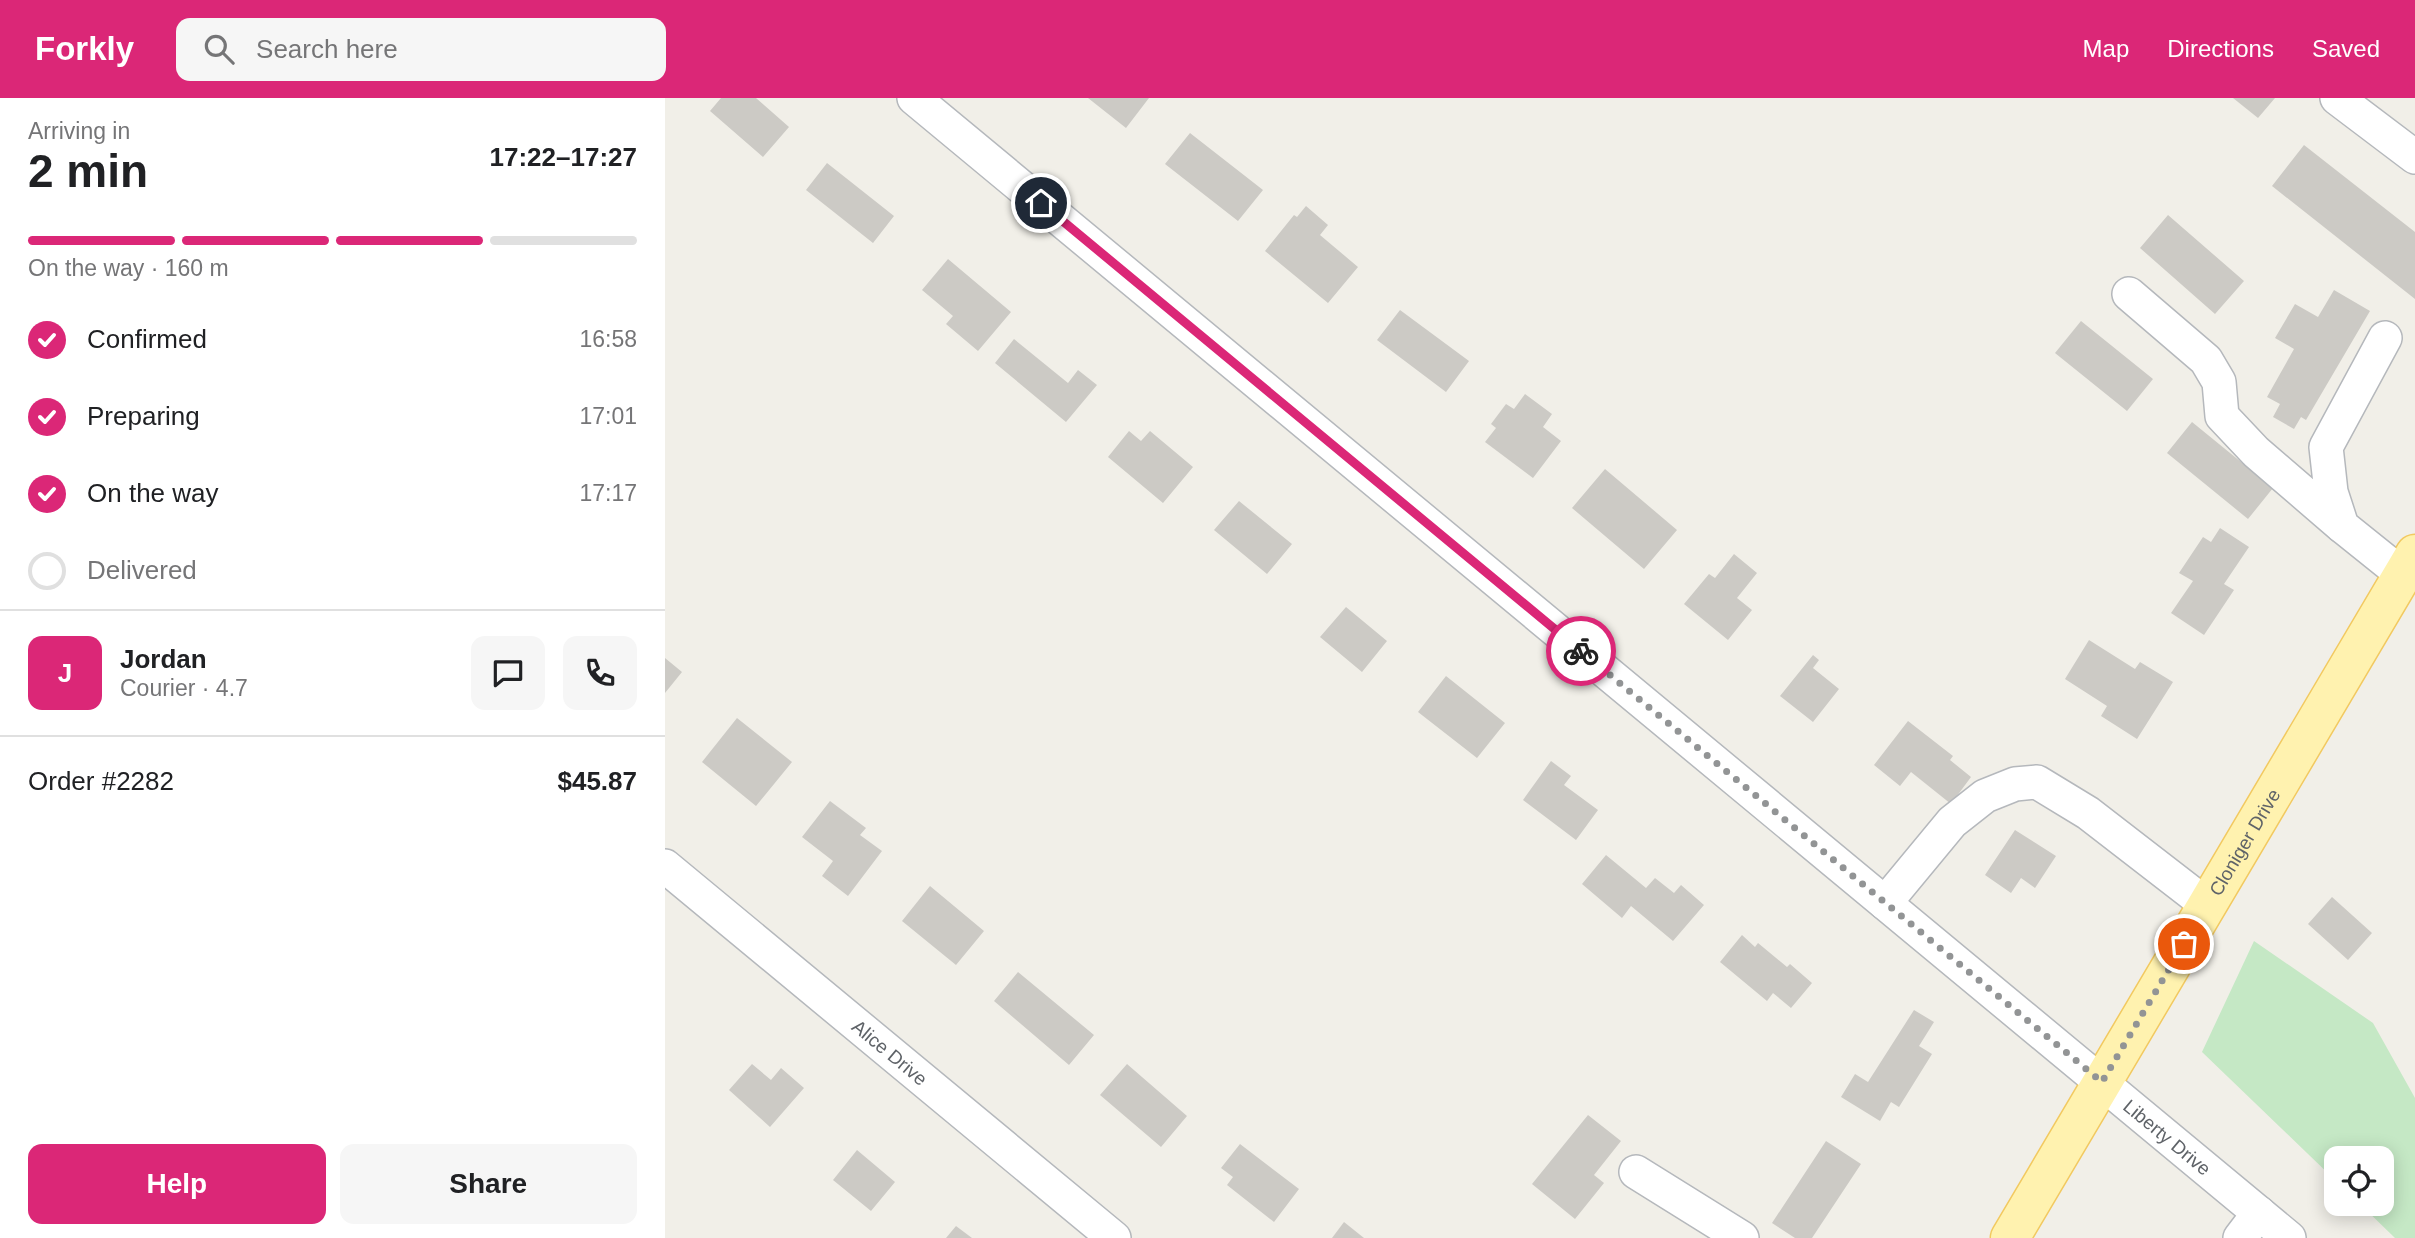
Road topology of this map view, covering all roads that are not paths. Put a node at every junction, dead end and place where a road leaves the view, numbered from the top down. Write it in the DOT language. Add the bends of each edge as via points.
graph roads {
  1 [pos="914,98"];
  2 [pos="2337,98"];
  3 [pos="2415,157"];
  4 [pos="2129,294"];
  5 [pos="2385,338"];
  6 [pos="2342,526"];
  7 [pos="2409,565"];
  8 [pos="665,866"];
  9 [pos="1885,903"];
  10 [pos="2207,905"];
  11 [pos="2102,1082"];
  12 [pos="1636,1172"];
  13 [pos="2250,1225"];
  14 [pos="1114,1238"];
  15 [pos="1742,1238"];
  16 [pos="2010,1238"];
  17 [pos="2289,1238"];
  1 -- 9 [label="street, Liberty Drive"];
  2 -- 3 [label="street"];
  4 -- 6 [label="street" via="2206,360 2219,382 2222,416 2256,452"];
  5 -- 6 [label="street" via="2326,447 2331,492"];
  6 -- 7 [label="street"];
  7 -- 10 [label="main road, Cloniger Drive"];
  8 -- 14 [label="street, Alice Drive"];
  9 -- 10 [label="street" via="1952,822 1985,796 2015,784 2037,782 2088,813"];
  9 -- 11 [label="street, Liberty Drive"];
  10 -- 11 [label="main road, Cloniger Drive"];
  11 -- 13 [label="street, Liberty Drive"];
  11 -- 16 [label="main road, Cloniger Drive"];
  12 -- 15 [label="street"];
  13 -- 17 [label="street, Liberty Drive"];
}
